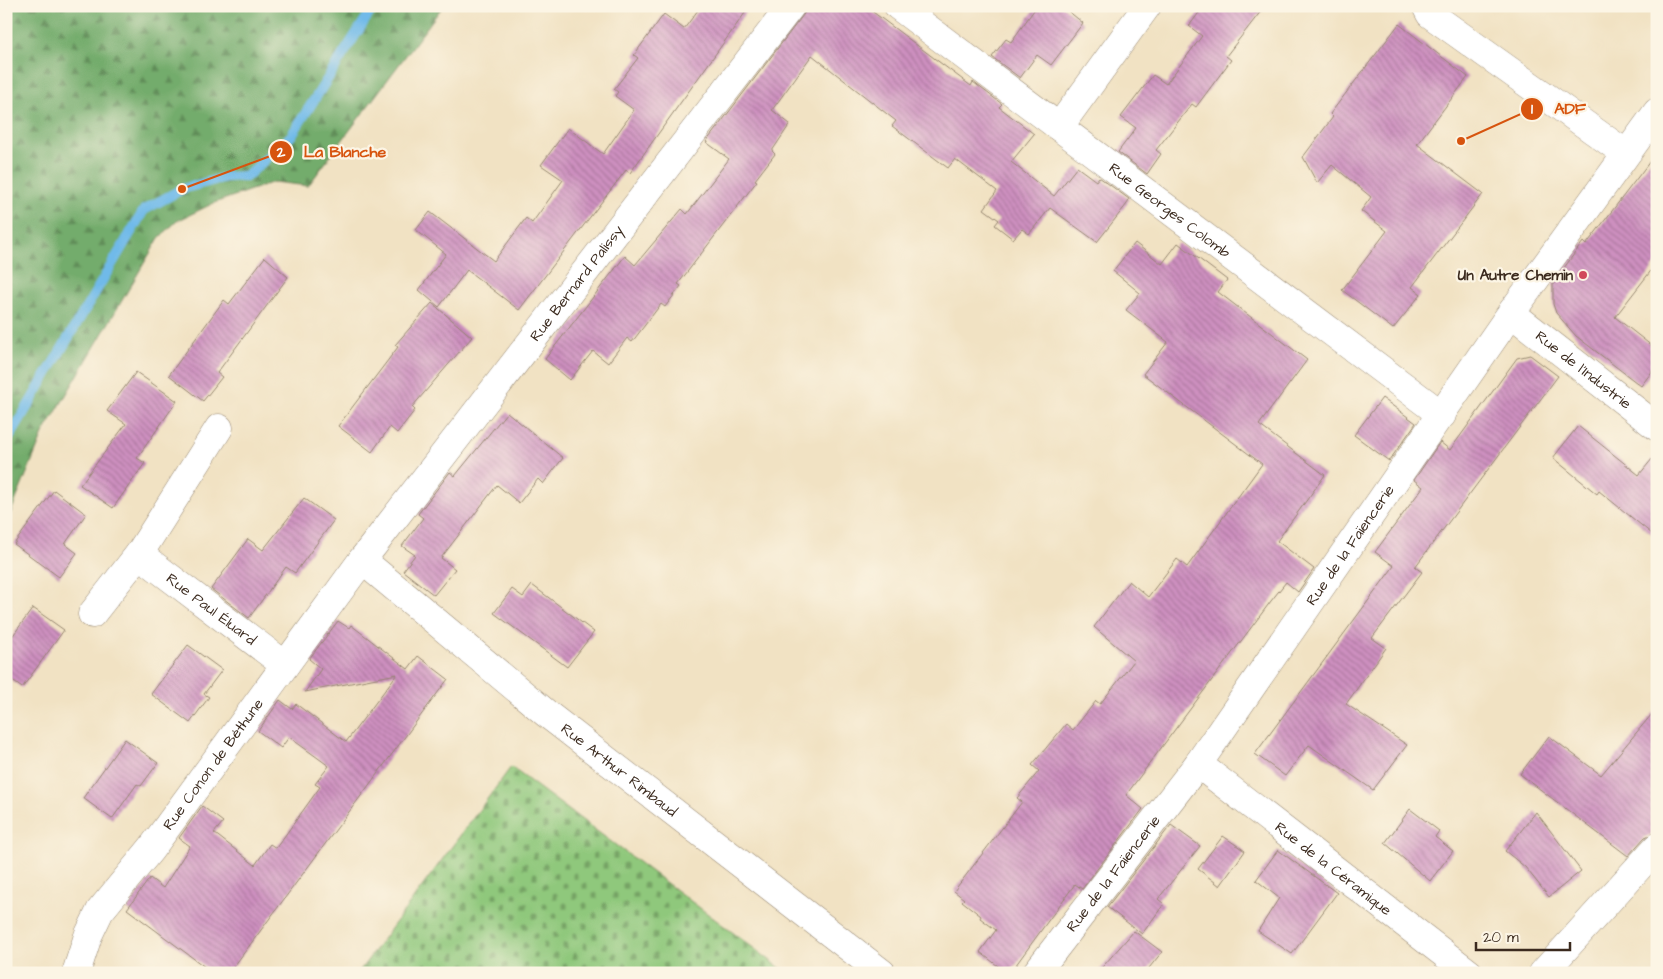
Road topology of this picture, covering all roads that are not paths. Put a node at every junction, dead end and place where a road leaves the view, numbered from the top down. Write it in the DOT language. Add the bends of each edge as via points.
graph roads {
  1 [pos="791,6"];
  2 [pos="898,6"];
  3 [pos="1148,6"];
  4 [pos="1426,6"];
  5 [pos="1657,112"];
  6 [pos="1059,127"];
  7 [pos="1625,154"];
  8 [pos="1511,313"];
  9 [pos="1442,415"];
  10 [pos="1657,427"];
  11 [pos="219,428"];
  12 [pos="139,554"];
  13 [pos="362,560"];
  14 [pos="92,614"];
  15 [pos="285,665"];
  16 [pos="1198,764"];
  17 [pos="1657,847"];
  18 [pos="76,973"];
  19 [pos="882,973"];
  20 [pos="1036,973"];
  21 [pos="1469,973"];
  22 [pos="1543,973"];
  1 -- 13 [label="street, Rue Bernard Palissy"];
  2 -- 6 [label="street, Rue Georges Colomb"];
  3 -- 6 [label="street"];
  4 -- 7 [label="street" via="1430,14"];
  5 -- 7 [label="street, Rue de la Faïencerie"];
  6 -- 9 [label="street, Rue Georges Colomb"];
  7 -- 8 [label="street, Rue de la Faïencerie"];
  8 -- 9 [label="street, Rue de la Faïencerie"];
  8 -- 10 [label="street, Rue de l'Industrie"];
  9 -- 16 [label="street, Rue de la Faïencerie"];
  11 -- 12 [label="street"];
  12 -- 14 [label="street"];
  12 -- 15 [label="street, Rue Paul Éluard"];
  13 -- 15 [label="street, Rue Conon de Béthune"];
  13 -- 19 [label="street, Rue Arthur Rimbaud" via="547,714"];
  15 -- 18 [label="street, Rue Conon de Béthune" via="151,849 100,911"];
  16 -- 20 [label="street, Rue de la Faïencerie"];
  16 -- 21 [label="street, Rue de la Céramique"];
  17 -- 22 [label="street"];
}
